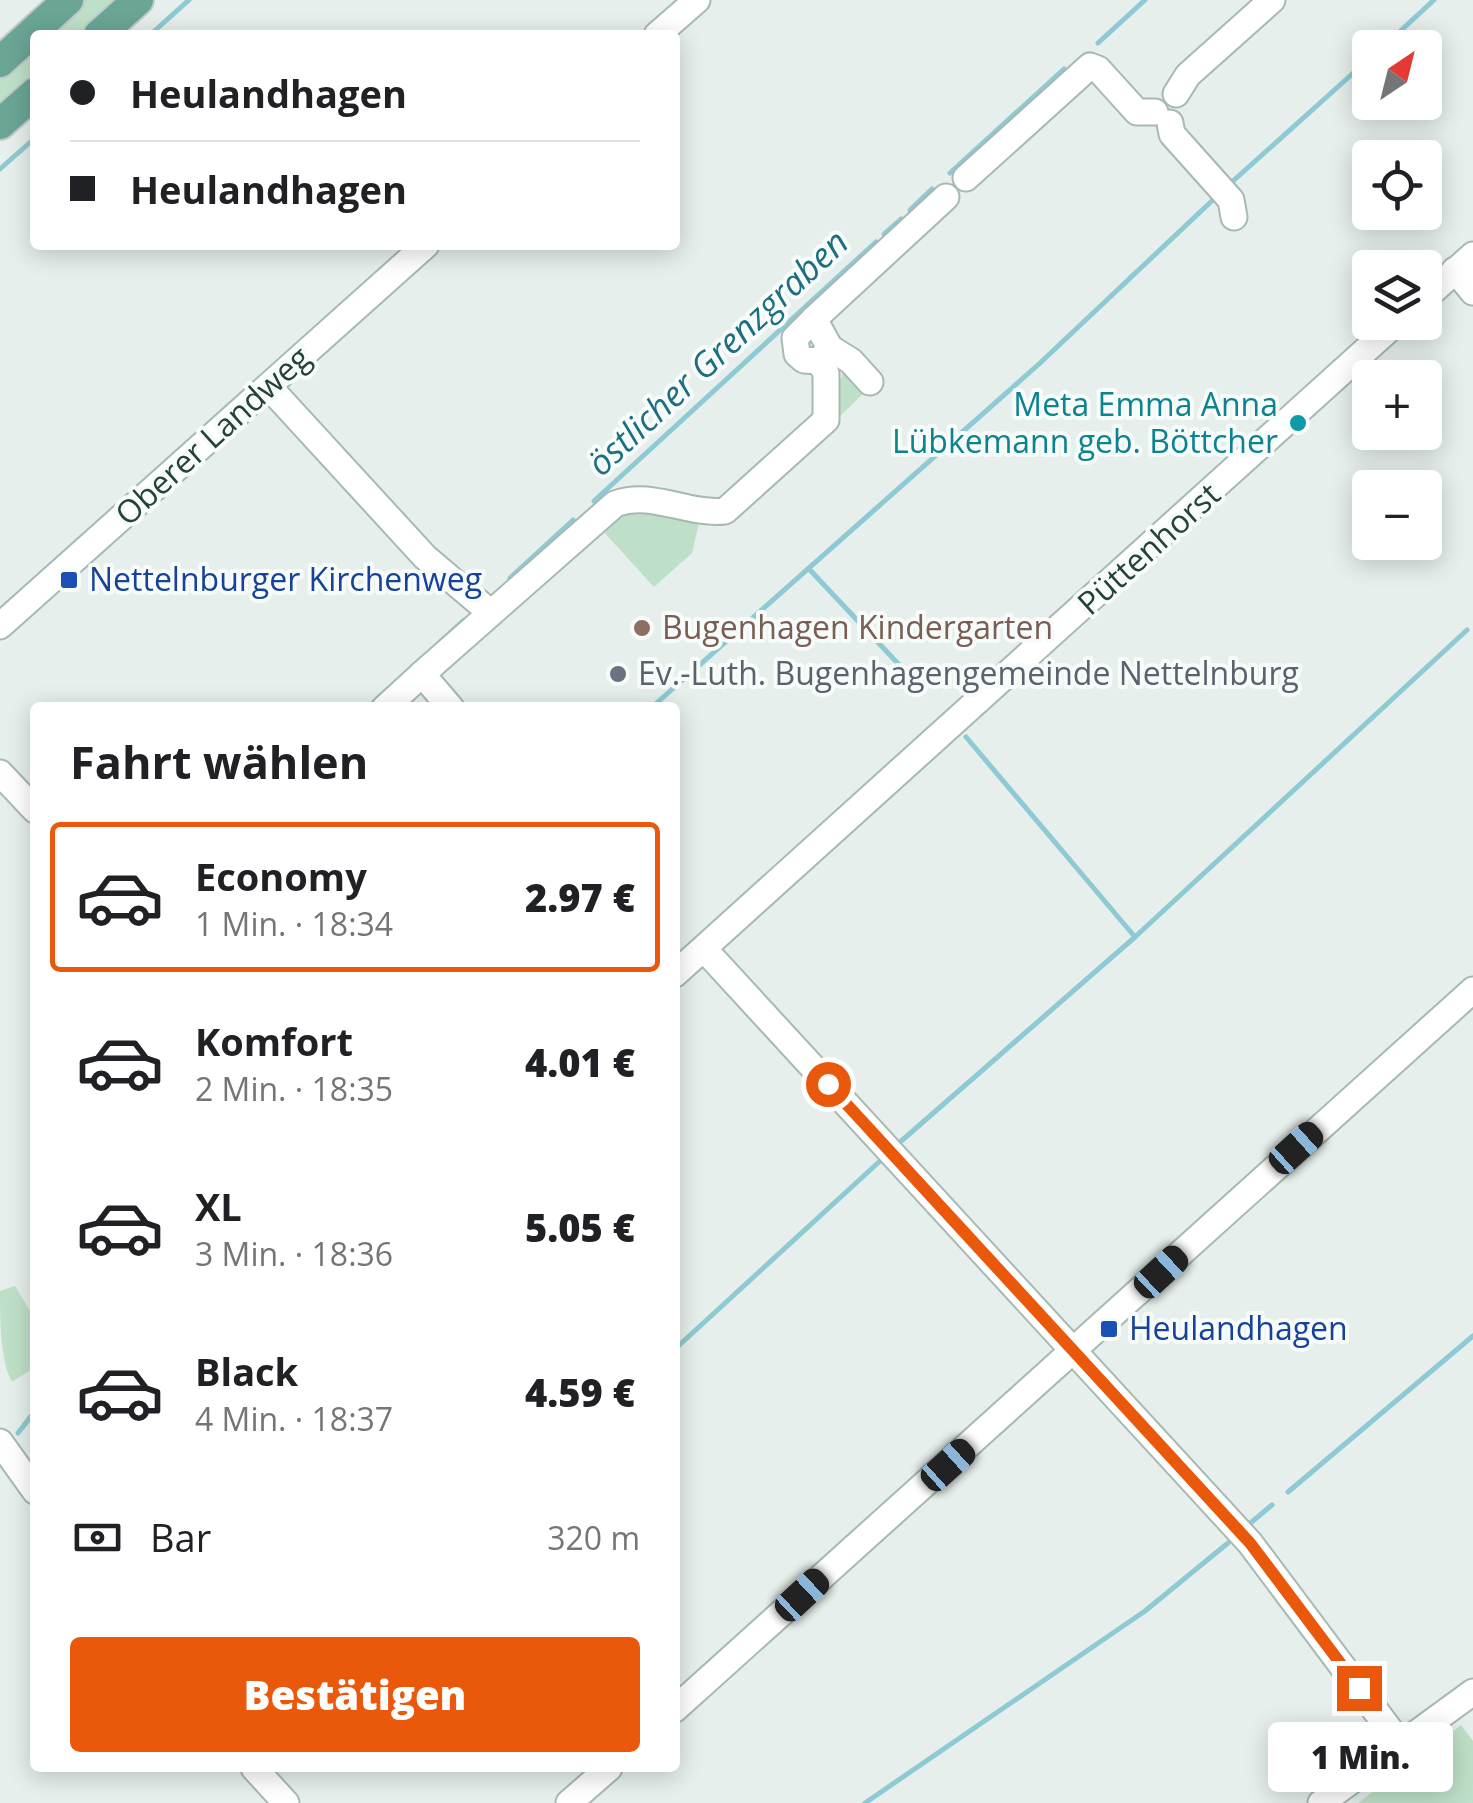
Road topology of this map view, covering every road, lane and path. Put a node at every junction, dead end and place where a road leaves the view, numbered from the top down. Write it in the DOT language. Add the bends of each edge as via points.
graph roads {
  1 [pos="68,0"];
  2 [pos="138,0"];
  3 [pos="697,0"];
  4 [pos="1272,0"];
  5 [pos="35,30"];
  6 [pos="105,30"];
  7 [pos="663,30"];
  8 [pos="30,35"];
  9 [pos="0,62"];
  10 [pos="30,97"];
  11 [pos="1163,118"];
  12 [pos="0,124"];
  13 [pos="966,178"];
  14 [pos="946,196"];
  15 [pos="1234,216"];
  16 [pos="420,250"];
  17 [pos="1464,263"];
  18 [pos="1442,283"];
  19 [pos="1473,292"];
  20 [pos="1377,340"];
  21 [pos="824,354"];
  22 [pos="870,382"];
  23 [pos="269,387"];
  24 [pos="492,613"];
  25 [pos="0,626"];
  26 [pos="422,674"];
  27 [pos="391,702"];
  28 [pos="446,702"];
  29 [pos="0,773"];
  30 [pos="30,805"];
  31 [pos="704,948"];
  32 [pos="680,970"];
  33 [pos="1473,990"];
  34 [pos="1074,1352"];
  35 [pos="0,1442"];
  36 [pos="30,1483"];
  37 [pos="1473,1692"];
  38 [pos="680,1704"];
  39 [pos="1402,1746"];
  40 [pos="258,1772"];
  41 [pos="605,1772"];
  42 [pos="286,1803"];
  43 [pos="570,1803"];
  44 [pos="1321,1803"];
  1 -- 5 [label="main road"];
  2 -- 6 [label="main road"];
  3 -- 7 [label="street"];
  4 -- 11 [label="street" via="1176,94 1159,98"];
  8 -- 9 [label="main road"];
  10 -- 12 [label="main road"];
  11 -- 13 [label="street" via="1137,112 1090,66"];
  11 -- 15 [label="street" via="1231,200"];
  14 -- 21 [label="street" via="798,332 794,346 804,360"];
  16 -- 23 [label="street, Oberer Landweg"];
  17 -- 18 [label="street"];
  17 -- 19 [label="street"];
  20 -- 31 [label="street, Püttenhorst"];
  21 -- 22 [label="street" via="851,361"];
  21 -- 24 [label="street" via="826,420 725,511 636,496 615,504"];
  23 -- 24 [label="street" via="425,557"];
  23 -- 25 [label="street, Oberer Landweg"];
  24 -- 26 [label="street"];
  26 -- 27 [label="street"];
  26 -- 28 [label="street"];
  29 -- 30 [label="street"];
  31 -- 32 [label="street, Püttenhorst"];
  31 -- 34 [label="street"];
  33 -- 34 [label="street"];
  34 -- 38 [label="street"];
  34 -- 39 [label="street" via="1250,1543"];
  35 -- 36 [label="street"];
  37 -- 39 [label="street"];
  39 -- 44 [label="street"];
  40 -- 42 [label="street"];
  41 -- 43 [label="street"];
}
